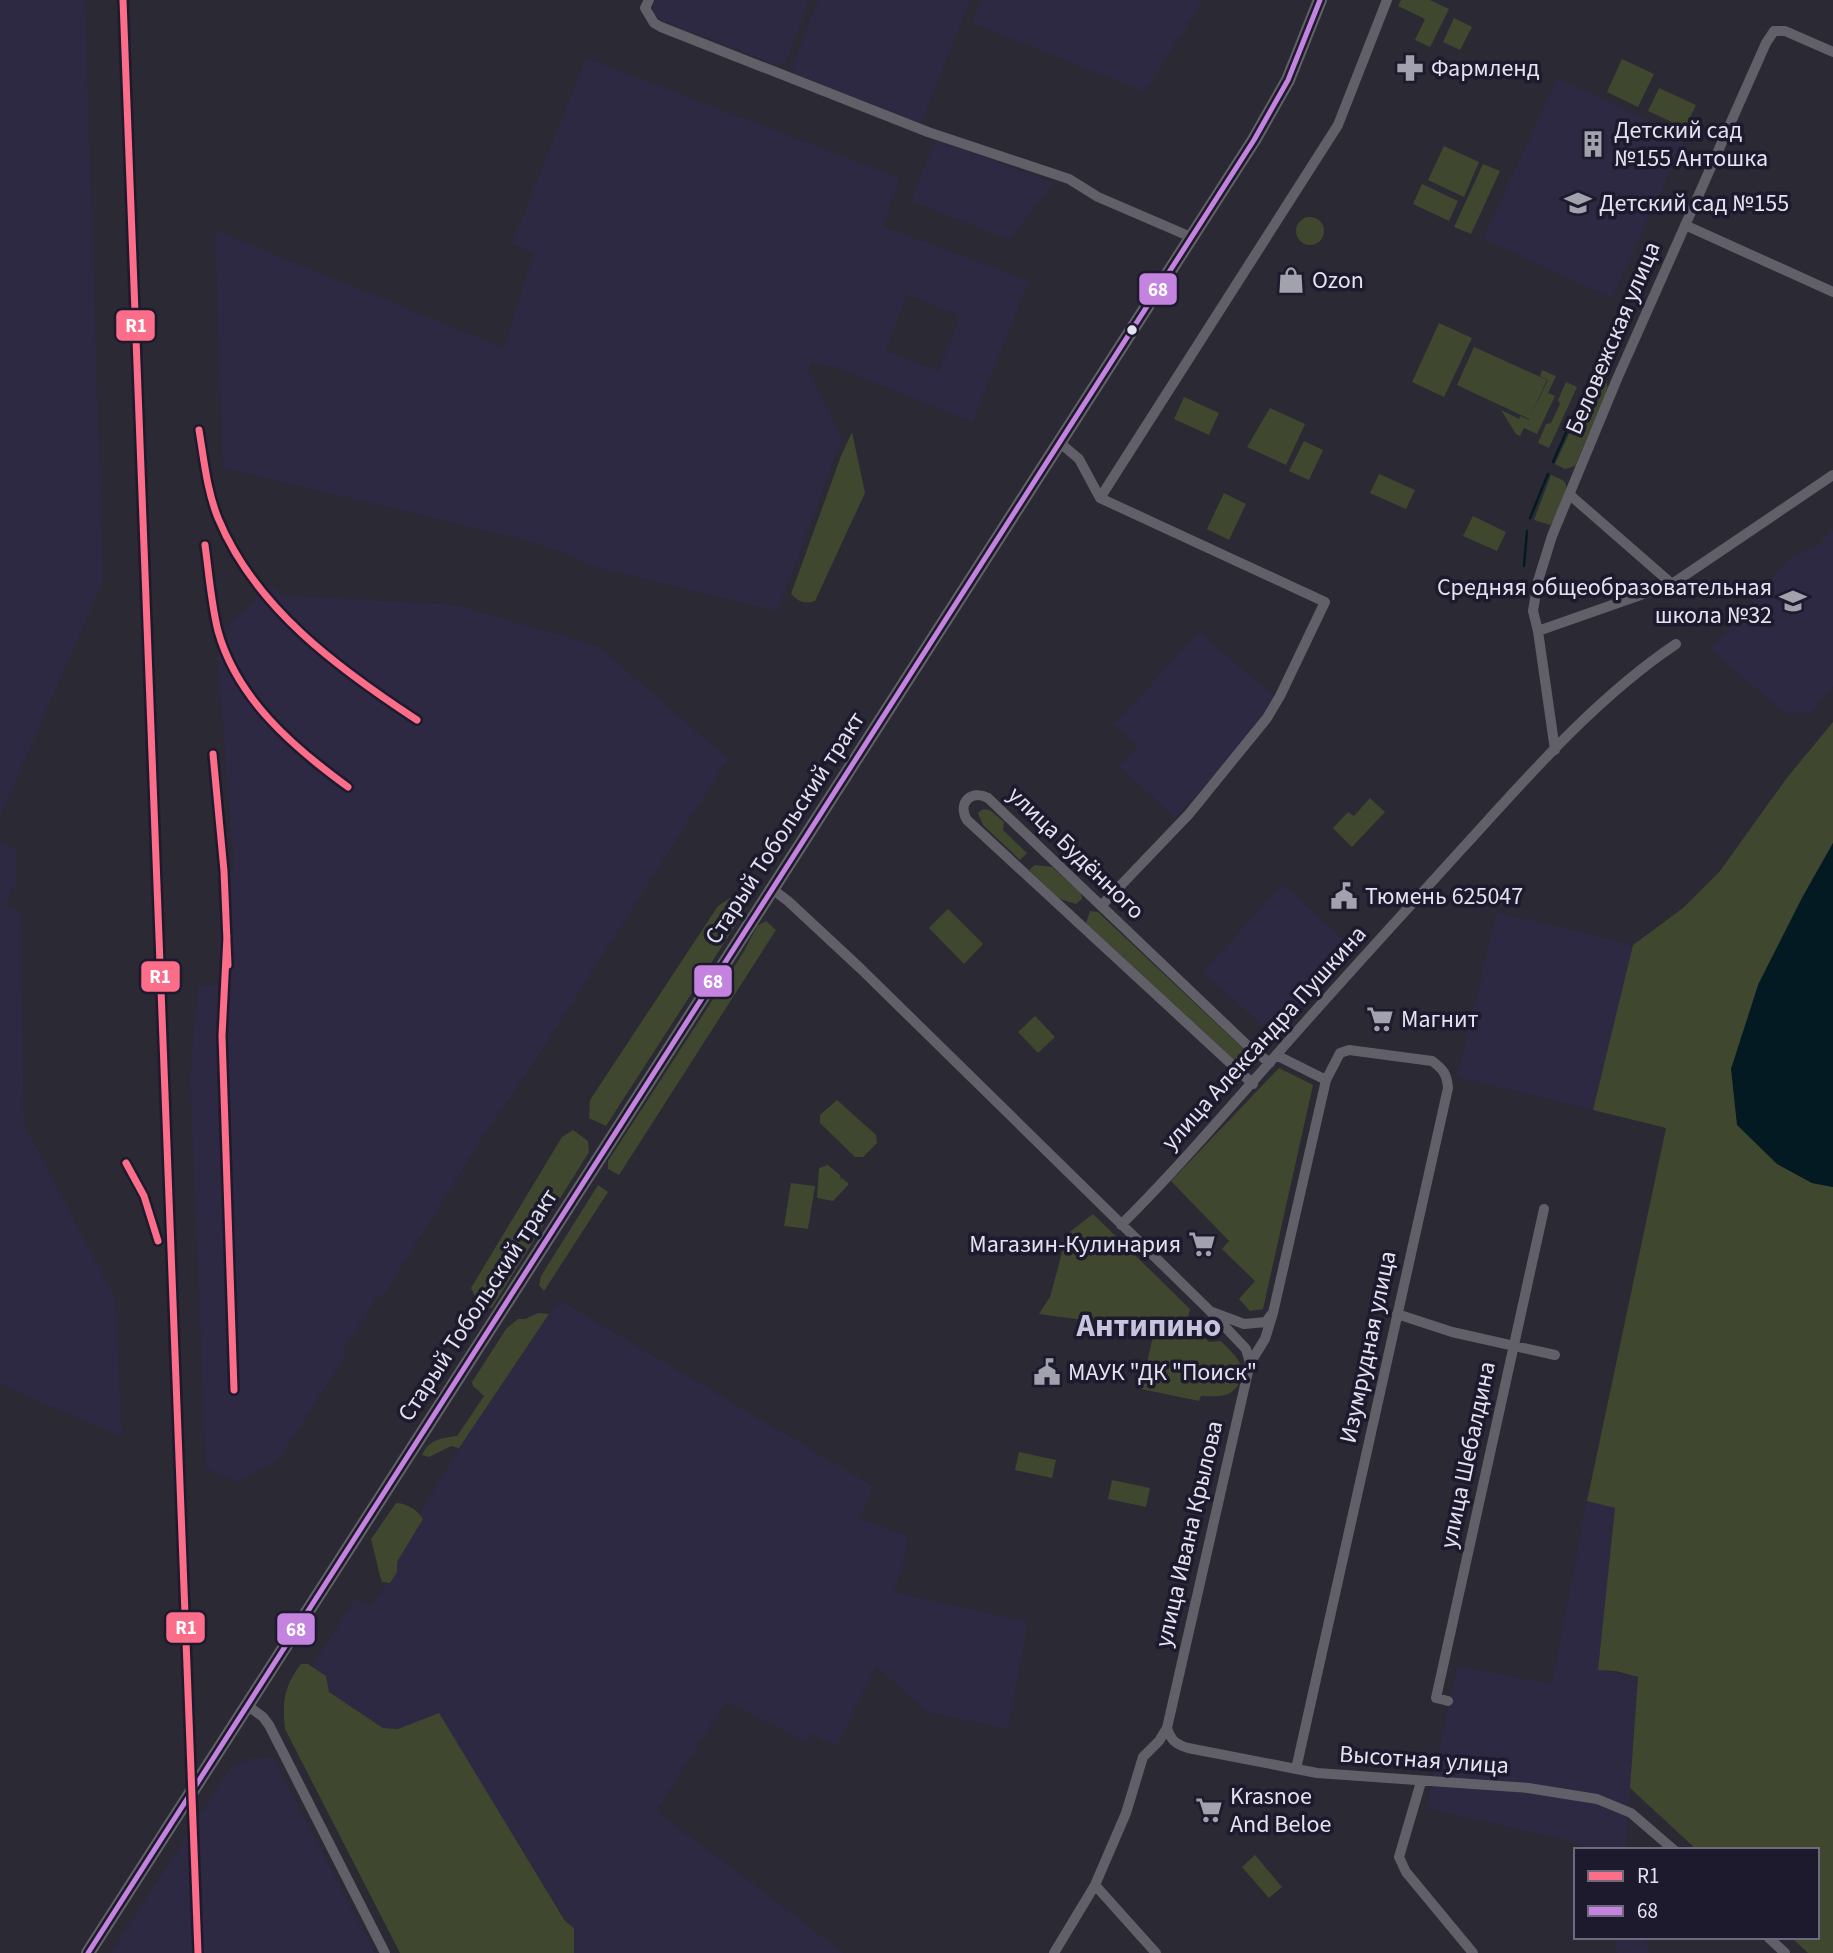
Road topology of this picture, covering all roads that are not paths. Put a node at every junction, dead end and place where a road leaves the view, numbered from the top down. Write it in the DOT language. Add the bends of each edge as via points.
graph roads {
  1 [pos="649,0"];
  2 [pos="1320,0"];
  3 [pos="1387,0"];
  4 [pos="1833,52"];
  5 [pos="1685,225"];
  6 [pos="1191,237"];
  7 [pos="1833,292"];
  8 [pos="1060,443"];
  9 [pos="1833,475"];
  10 [pos="1570,495"];
  11 [pos="1100,498"];
  12 [pos="1672,584"];
  13 [pos="1538,631"];
  14 [pos="1676,644"];
  15 [pos="1556,750"];
  16 [pos="772,889"];
  17 [pos="1101,906"];
  18 [pos="1273,1059"];
  19 [pos="1326,1080"];
  20 [pos="1253,1084"];
  21 [pos="1544,1209"];
  22 [pos="1121,1225"];
  23 [pos="1210,1311"];
  24 [pos="1273,1313"];
  25 [pos="1397,1314"];
  26 [pos="1514,1346"];
  27 [pos="1555,1355"];
  28 [pos="1250,1363"];
  29 [pos="1448,1701"];
  30 [pos="248,1706"];
  31 [pos="1167,1728"];
  32 [pos="1296,1769"];
  33 [pos="1421,1782"];
  34 [pos="1672,1848"];
  35 [pos="1095,1885"];
  36 [pos="1770,1939"];
  37 [pos="88,1953"];
  38 [pos="385,1953"];
  39 [pos="1054,1953"];
  40 [pos="1156,1953"];
  41 [pos="1473,1953"];
  42 [pos="1785,1953"];
  1 -- 6 [label="street" via="645,8 649,17 661,27 928,132 1069,179 1098,197"];
  2 -- 6 [label="street, Старый Тобольский тракт" via="1288,80"];
  3 -- 11 [label="street" via="1338,125"];
  4 -- 5 [label="street, Беловежская улица" via="1785,31 1774,31"];
  5 -- 7 [label="street"];
  5 -- 10 [label="street, Беловежская улица"];
  6 -- 8 [label="street, Старый Тобольский тракт"];
  8 -- 11 [label="street" via="1079,459"];
  8 -- 16 [label="street, Старый Тобольский тракт"];
  9 -- 12 [label="street"];
  10 -- 12 [label="street"];
  10 -- 13 [label="street, Беловежская улица" via="1538,581 1533,611"];
  11 -- 17 [label="street" via="1325,602 1267,718 1189,814"];
  12 -- 13 [label="street"];
  13 -- 15 [label="street, Беловежская улица"];
  14 -- 15 [label="street, улица Александра Пушкина" via="1624,683"];
  15 -- 18 [label="street, улица Александра Пушкина"];
  16 -- 22 [label="street" via="860,968"];
  16 -- 30 [label="street, Старый Тобольский тракт"];
  17 -- 18 [label="street, улица Будённого" via="1248,1046"];
  17 -- 20 [label="street, улица Будённого" via="988,798 973,794 967,799 963,813 967,820"];
  18 -- 19 [label="street, улица Будённого"];
  18 -- 20 [label="street, улица Александра Пушкина"];
  19 -- 24 [label="street, улица Ивана Крылова"];
  19 -- 25 [label="street, Изумрудная улица" via="1340,1053 1349,1050 1432,1062 1447,1076"];
  20 -- 22 [label="street, улица Александра Пушкина"];
  21 -- 26 [label="street, улица Шебалдина"];
  22 -- 23 [label="street"];
  23 -- 24 [label="street" via="1244,1324 1266,1322"];
  23 -- 28 [label="street" via="1246,1349"];
  24 -- 28 [label="street, улица Ивана Крылова" via="1265,1339"];
  25 -- 26 [label="street"];
  25 -- 32 [label="street, Изумрудная улица"];
  26 -- 27 [label="street"];
  26 -- 29 [label="street, улица Шебалдина" via="1436,1698"];
  28 -- 31 [label="street, улица Ивана Крылова"];
  30 -- 37 [label="street, Старый Тобольский тракт"];
  30 -- 38 [label="street" via="269,1725"];
  31 -- 32 [label="street, Высотная улица" via="1178,1745"];
  31 -- 35 [label="street" via="1143,1756 1126,1813"];
  32 -- 33 [label="street, Высотная улица"];
  33 -- 34 [label="street, Высотная улица" via="1528,1788 1606,1801 1631,1813"];
  33 -- 41 [label="street" via="1399,1857 1406,1872"];
  35 -- 39 [label="street"];
  35 -- 40 [label="street"];
  36 -- 42 [label="street"];
}
